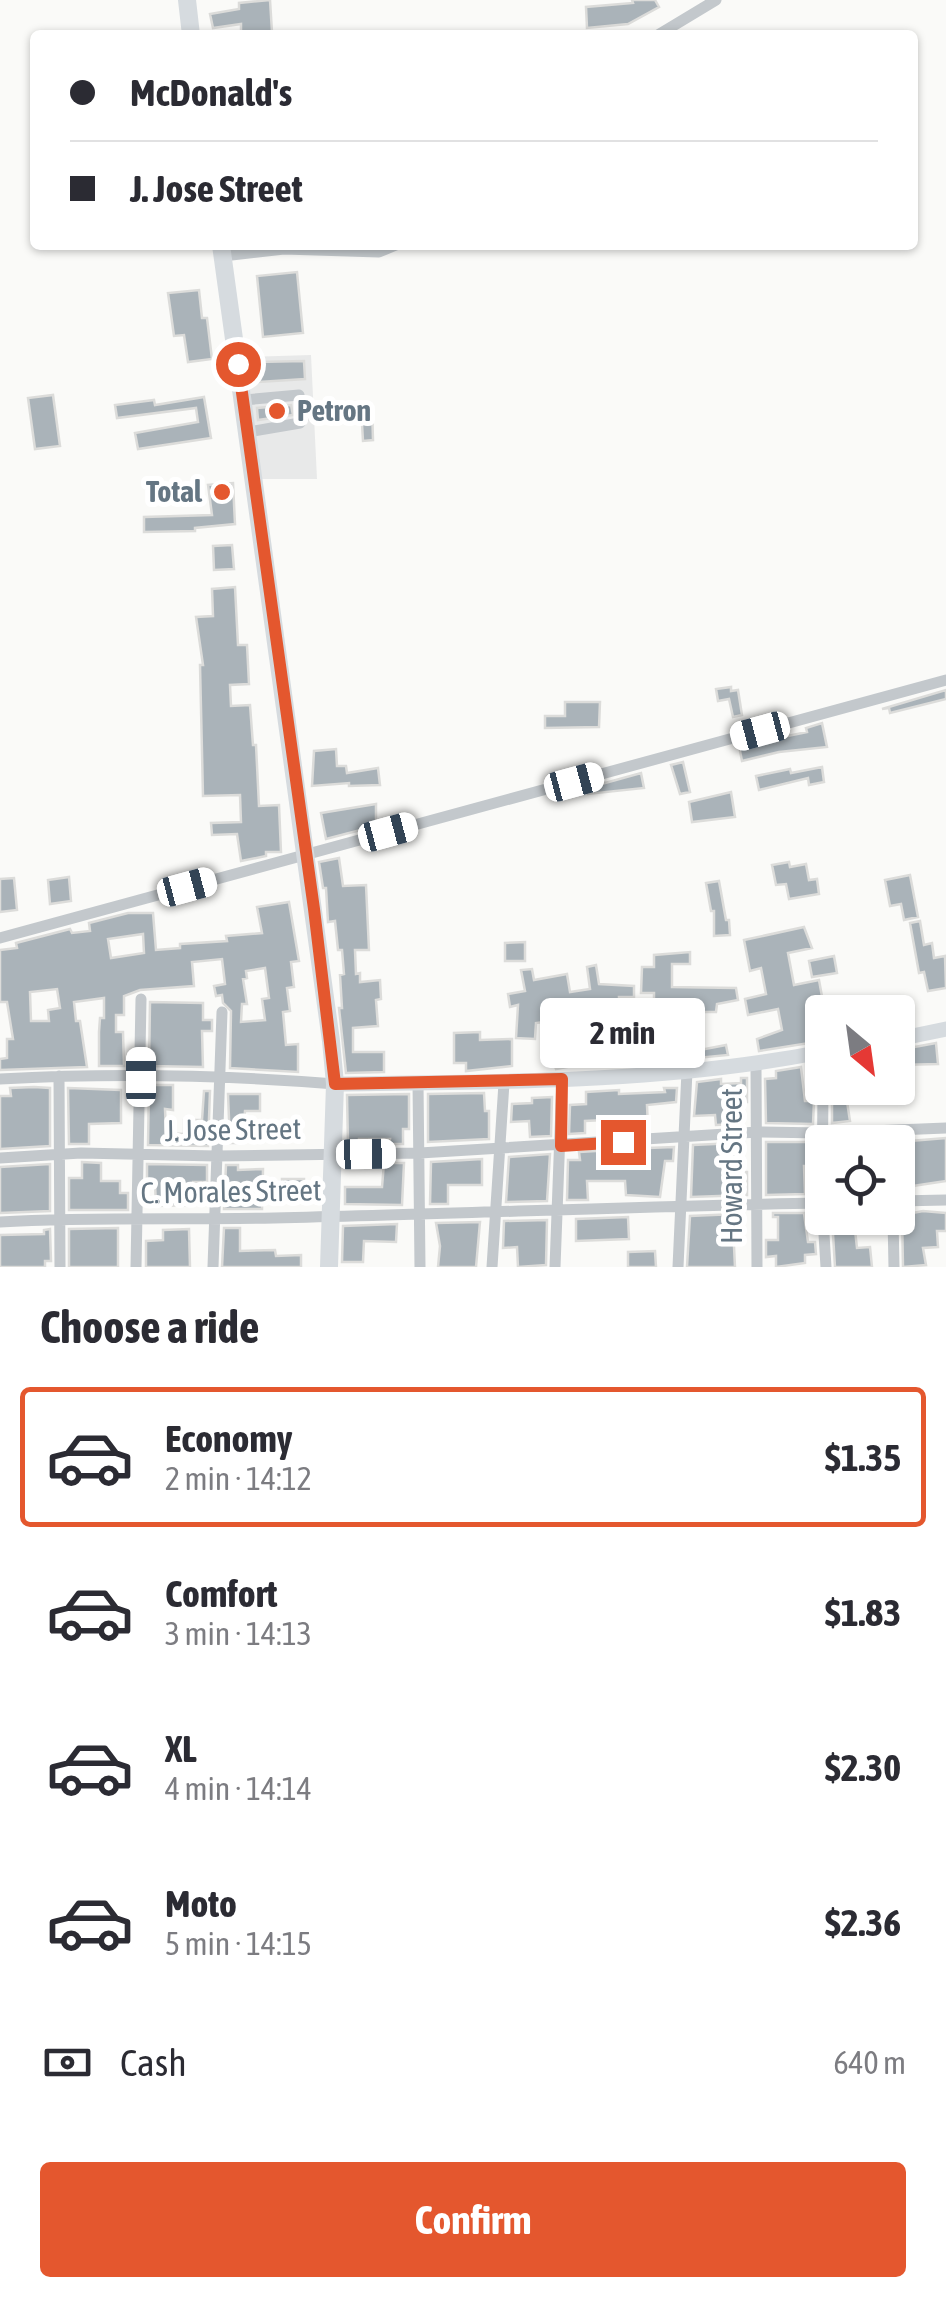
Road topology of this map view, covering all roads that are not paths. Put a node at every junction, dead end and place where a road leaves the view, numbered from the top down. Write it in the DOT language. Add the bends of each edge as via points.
graph roads {
  1 [pos="187,0"];
  2 [pos="716,0"];
  3 [pos="191,30"];
  4 [pos="666,30"];
  5 [pos="222,250"];
  6 [pos="316,250"];
  7 [pos="384,250"];
  8 [pos="244,400"];
  9 [pos="248,432"];
  10 [pos="946,680"];
  11 [pos="306,854"];
  12 [pos="0,938"];
  13 [pos="141,999"];
  14 [pos="222,1012"];
  15 [pos="946,1029"];
  16 [pos="915,1035"];
  17 [pos="805,1055"];
  18 [pos="756,1065"];
  19 [pos="688,1072"];
  20 [pos="59,1076"];
  21 [pos="141,1077"];
  22 [pos="221,1078"];
  23 [pos="0,1079"];
  24 [pos="562,1079"];
  25 [pos="418,1083"];
  26 [pos="504,1083"];
  27 [pos="335,1084"];
  28 [pos="946,1128"];
  29 [pos="758,1132"];
  30 [pos="805,1133"];
  31 [pos="915,1133"];
  32 [pos="684,1138"];
  33 [pos="561,1146"];
  34 [pos="501,1148"];
  35 [pos="420,1153"];
  36 [pos="58,1154"];
  37 [pos="334,1154"];
  38 [pos="140,1156"];
  39 [pos="216,1156"];
  40 [pos="0,1158"];
  41 [pos="946,1200"];
  42 [pos="915,1201"];
  43 [pos="758,1204"];
  44 [pos="805,1204"];
  45 [pos="681,1206"];
  46 [pos="497,1210"];
  47 [pos="556,1212"];
  48 [pos="420,1214"];
  49 [pos="332,1216"];
  50 [pos="58,1219"];
  51 [pos="136,1219"];
  52 [pos="214,1220"];
  53 [pos="0,1222"];
  54 [pos="824,1235"];
  55 [pos="893,1235"];
  56 [pos="60,1267"];
  57 [pos="136,1267"];
  58 [pos="214,1267"];
  59 [pos="330,1267"];
  60 [pos="420,1267"];
  61 [pos="492,1267"];
  62 [pos="555,1267"];
  63 [pos="678,1267"];
  64 [pos="758,1267"];
  65 [pos="826,1267"];
  66 [pos="894,1267"];
  1 -- 3 [label="highway"];
  2 -- 4 [label="street"];
  5 -- 8 [label="highway"];
  6 -- 7 [label="street"];
  8 -- 9 [label="highway"];
  8 -- 9 [label="street" via="302,399 300,423"];
  9 -- 11 [label="highway"];
  10 -- 11 [label="street"];
  11 -- 12 [label="street"];
  11 -- 27 [label="highway"];
  13 -- 21 [label="street"];
  14 -- 22 [label="street"];
  15 -- 16 [label="main road"];
  17 -- 18 [label="main road"];
  18 -- 19 [label="main road"];
  18 -- 29 [label="street, Howard Street"];
  19 -- 24 [label="main road"];
  19 -- 32 [label="street"];
  20 -- 21 [label="street"];
  20 -- 23 [label="street"];
  20 -- 36 [label="street"];
  21 -- 22 [label="street"];
  21 -- 38 [label="street"];
  22 -- 27 [label="street"];
  22 -- 39 [label="street"];
  24 -- 26 [label="main road"];
  24 -- 33 [label="street"];
  25 -- 26 [label="main road"];
  25 -- 27 [label="main road"];
  25 -- 35 [label="street"];
  26 -- 34 [label="street"];
  27 -- 37 [label="highway"];
  28 -- 31 [label="street, J. Jose Street"];
  29 -- 30 [label="street, J. Jose Street"];
  29 -- 32 [label="street, J. Jose Street"];
  29 -- 43 [label="street, Howard Street"];
  32 -- 33 [label="street, J. Jose Street"];
  32 -- 45 [label="street"];
  33 -- 34 [label="street, J. Jose Street"];
  33 -- 47 [label="street"];
  34 -- 35 [label="street, J. Jose Street"];
  34 -- 46 [label="street"];
  35 -- 37 [label="street, J. Jose Street"];
  35 -- 48 [label="street"];
  36 -- 38 [label="street, J. Jose Street"];
  36 -- 40 [label="street, J. Jose Street"];
  36 -- 50 [label="street"];
  37 -- 39 [label="street, J. Jose Street"];
  37 -- 49 [label="highway"];
  38 -- 39 [label="street, J. Jose Street"];
  38 -- 51 [label="street"];
  39 -- 52 [label="street"];
  41 -- 42 [label="street"];
  43 -- 44 [label="street, C. Morales Street"];
  43 -- 45 [label="street, C. Morales Street"];
  43 -- 64 [label="street, Howard Street"];
  45 -- 47 [label="street, C. Morales Street"];
  45 -- 63 [label="street"];
  46 -- 47 [label="street, C. Morales Street"];
  46 -- 48 [label="street, C. Morales Street"];
  46 -- 61 [label="street"];
  47 -- 62 [label="street"];
  48 -- 49 [label="street, C. Morales Street"];
  48 -- 60 [label="street"];
  49 -- 52 [label="street, C. Morales Street"];
  49 -- 59 [label="highway"];
  50 -- 51 [label="street, C. Morales Street"];
  50 -- 53 [label="street, C. Morales Street"];
  50 -- 56 [label="street"];
  51 -- 52 [label="street, C. Morales Street"];
  51 -- 57 [label="street"];
  52 -- 58 [label="street"];
  54 -- 65 [label="street"];
  55 -- 66 [label="street"];
}
